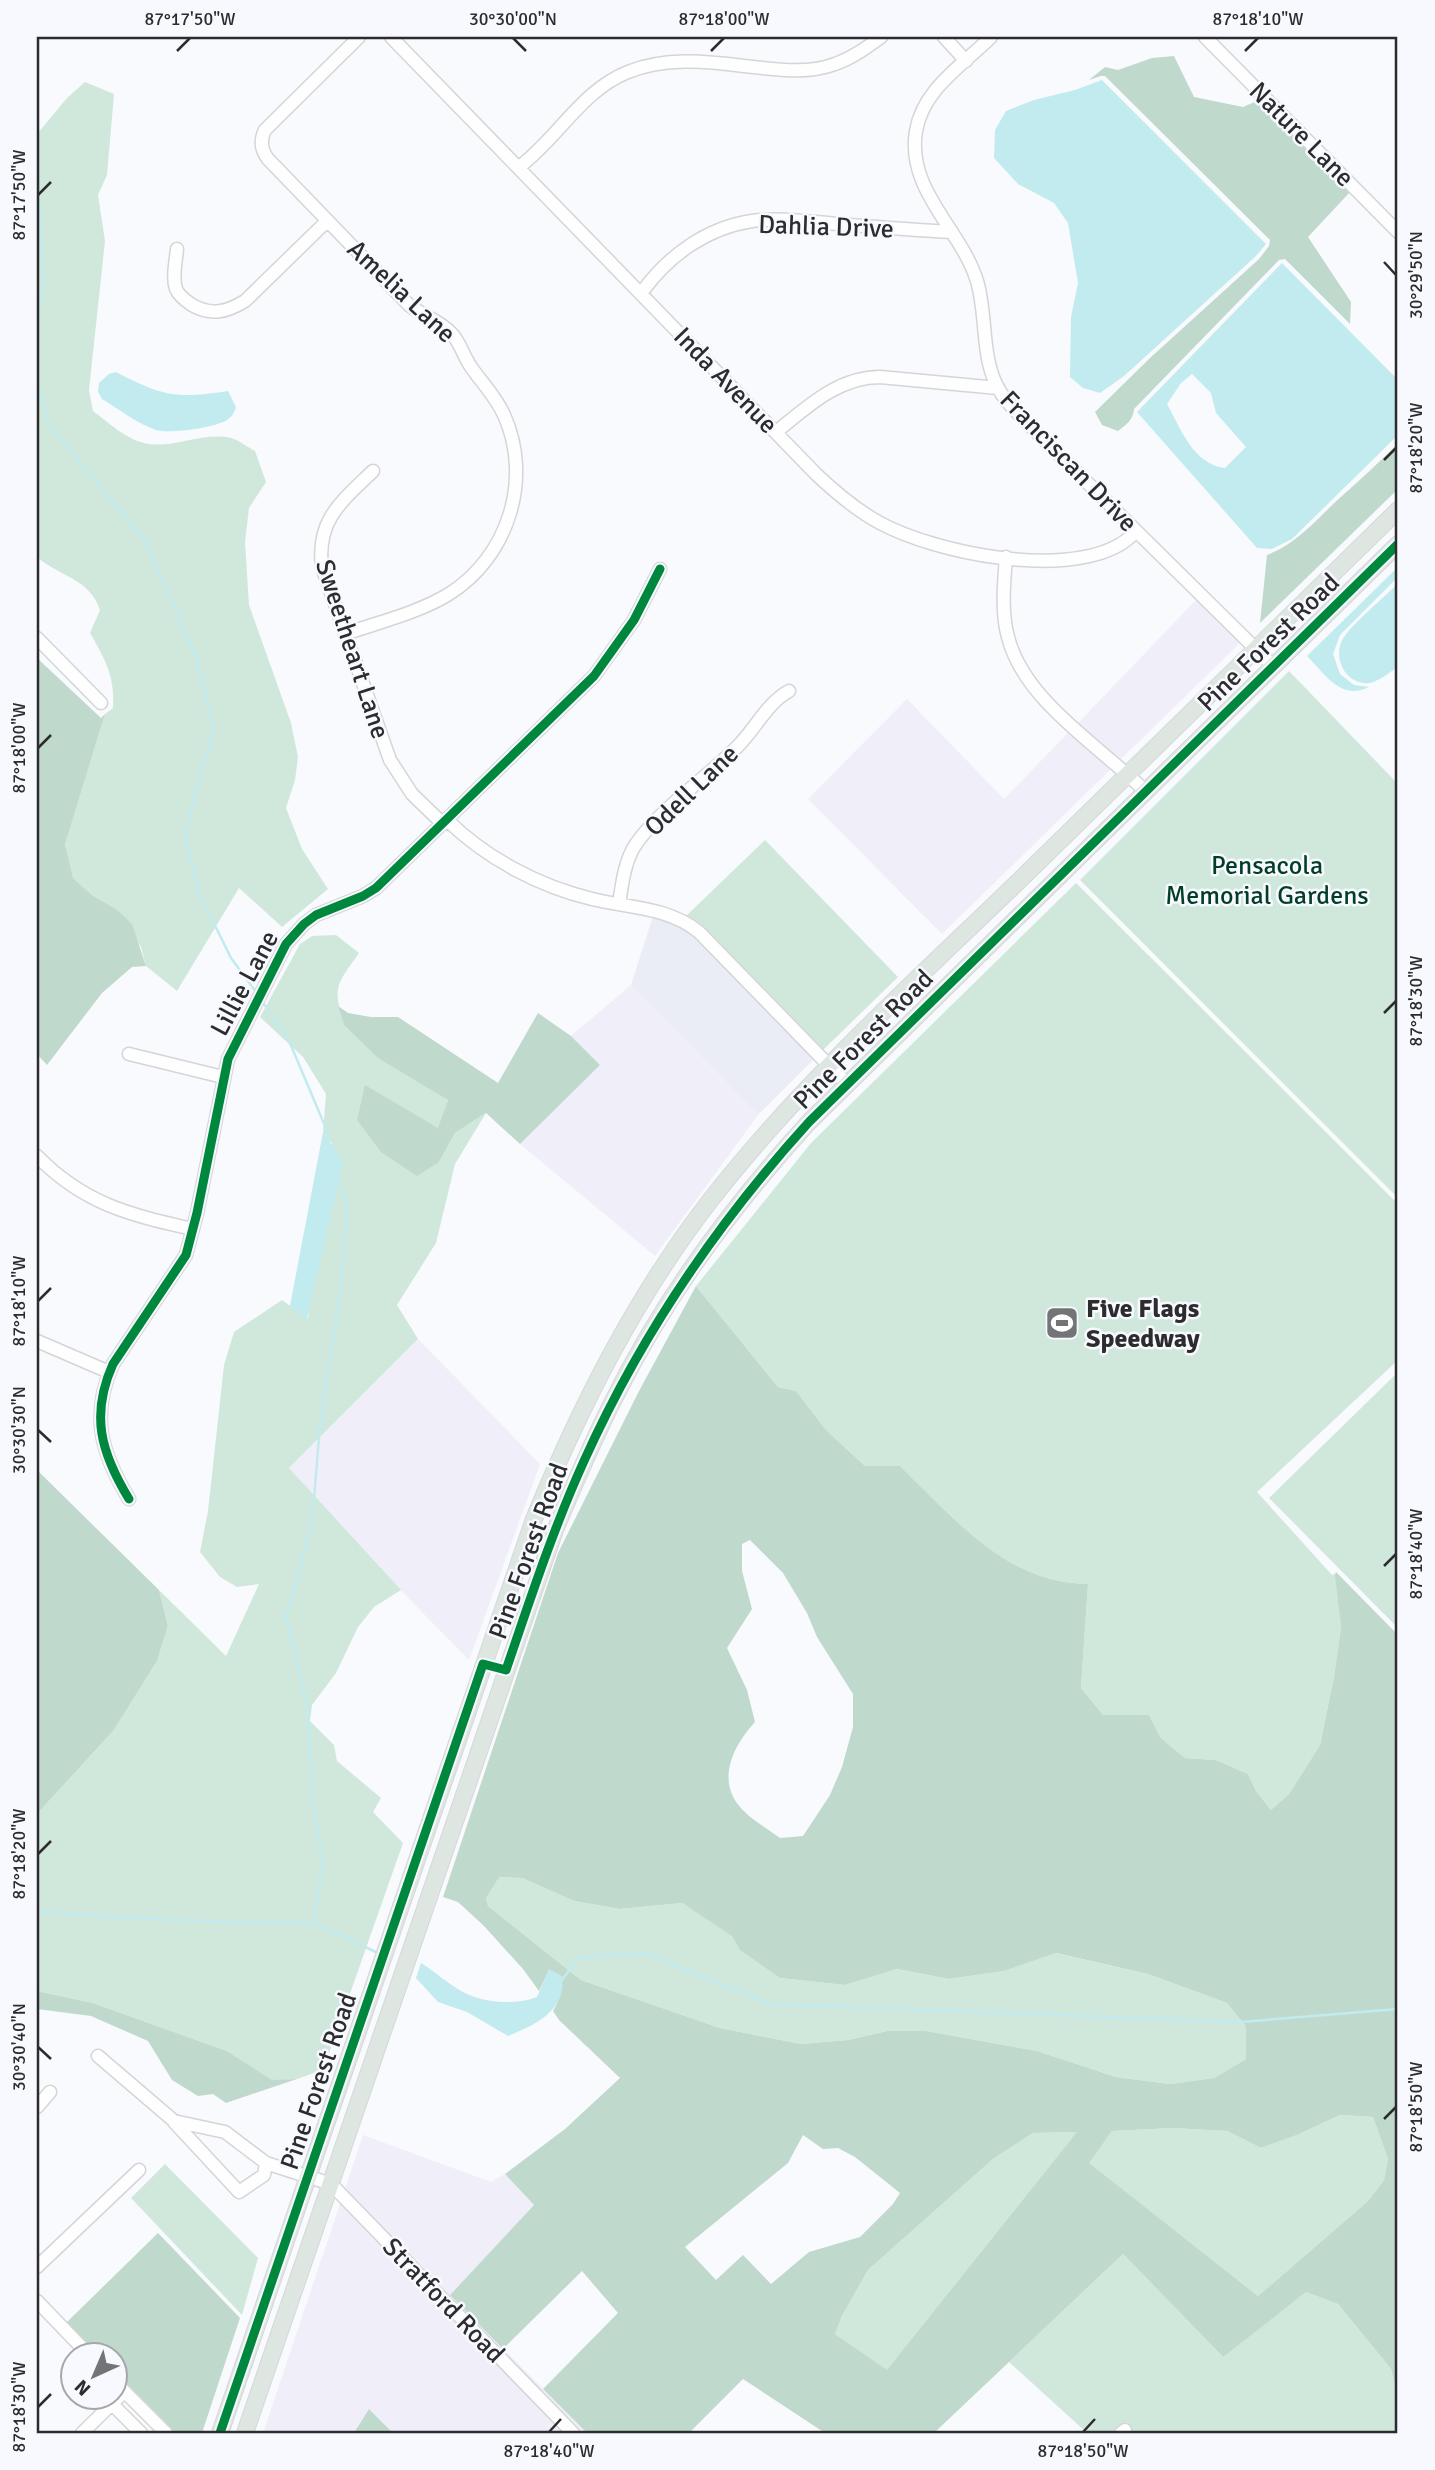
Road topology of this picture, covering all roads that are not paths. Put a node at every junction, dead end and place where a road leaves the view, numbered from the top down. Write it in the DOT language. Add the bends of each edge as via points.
graph roads {
  1 [pos="359,37"];
  2 [pos="881,37"];
  3 [pos="944,37"];
  4 [pos="991,37"];
  5 [pos="1205,37"];
  6 [pos="395,38"];
  7 [pos="966,61"];
  8 [pos="519,167"];
  9 [pos="327,220"];
  10 [pos="952,232"];
  11 [pos="1398,232"];
  12 [pos="177,249"];
  13 [pos="642,292"];
  14 [pos="998,388"];
  15 [pos="776,432"];
  16 [pos="373,471"];
  17 [pos="1398,512"];
  18 [pos="1136,532"];
  19 [pos="1398,544"];
  20 [pos="1006,557"];
  21 [pos="660,569"];
  22 [pos="345,634"];
  23 [pos="37,638"];
  24 [pos="1256,650"];
  25 [pos="1273,666"];
  26 [pos="789,691"];
  27 [pos="101,703"];
  28 [pos="1128,775"];
  29 [pos="1145,791"];
  30 [pos="1089,813"];
  31 [pos="445,822"];
  32 [pos="1106,830"];
  33 [pos="619,904"];
  34 [pos="943,956"];
  35 [pos="959,973"];
  36 [pos="129,1054"];
  37 [pos="829,1067"];
  38 [pos="223,1077"];
  39 [pos="846,1083"];
  40 [pos="751,1152"];
  41 [pos="37,1156"];
  42 [pos="769,1167"];
  43 [pos="193,1229"];
  44 [pos="37,1341"];
  45 [pos="109,1373"];
  46 [pos="129,1499"];
  47 [pos="484,1664"];
  48 [pos="506,1670"];
  49 [pos="97,2056"];
  50 [pos="50,2092"];
  51 [pos="37,2107"];
  52 [pos="174,2121"];
  53 [pos="265,2163"];
  54 [pos="139,2170"];
  55 [pos="307,2177"];
  56 [pos="331,2184"];
  57 [pos="37,2267"];
  58 [pos="37,2301"];
  59 [pos="75,2340"];
  60 [pos="130,2398"];
  61 [pos="106,2410"];
  62 [pos="118,2410"];
  63 [pos="82,2433"];
  64 [pos="141,2433"];
  65 [pos="166,2433"];
  66 [pos="220,2433"];
  67 [pos="245,2433"];
  68 [pos="573,2433"];
  1 -- 9 [label="street, Amelia Lane" via="265,130 261,141 268,159"];
  2 -- 8 [label="street" via="853,57 817,69 675,61 626,72 583,104"];
  3 -- 7 [label="street"];
  4 -- 7 [label="street, Franciscan Drive"];
  5 -- 11 [label="street, Nature Lane"];
  6 -- 8 [label="street, Inda Avenue"];
  7 -- 10 [label="street, Franciscan Drive" via="933,93 916,134 916,159 925,188"];
  8 -- 13 [label="street, Inda Avenue"];
  9 -- 12 [label="street" via="245,301 229,310 206,311 179,294 174,276"];
  9 -- 22 [label="street, Amelia Lane" via="410,304 454,335 470,366 499,404 510,429 516,462 513,503 504,531 471,577 426,606"];
  10 -- 13 [label="street, Dahlia Drive" via="751,221 718,230 689,246"];
  10 -- 14 [label="street, Franciscan Drive" via="977,283"];
  13 -- 15 [label="street, Inda Avenue"];
  14 -- 15 [label="street" via="860,378 834,389"];
  14 -- 18 [label="street, Franciscan Drive"];
  15 -- 20 [label="street, Inda Avenue" via="836,493 880,523 945,547"];
  16 -- 22 [label="street, Sweetheart Lane" via="337,508 321,541 322,567"];
  17 -- 24 [label="main road, Pine Forest Road"];
  18 -- 20 [label="street, Inda Avenue" via="1120,545 1079,557"];
  18 -- 24 [label="street, Franciscan Drive"];
  19 -- 25 [label="main road, Pine Forest Road"];
  20 -- 28 [label="street" via="1007,634 1020,667 1057,711"];
  21 -- 31 [label="street, Lillie Lane" via="634,620 594,676"];
  22 -- 31 [label="street, Sweetheart Lane" via="390,760 412,794"];
  23 -- 27 [label="street"];
  24 -- 25 [label="street, Franciscan Drive"];
  24 -- 28 [label="main road, Pine Forest Road"];
  25 -- 29 [label="main road, Pine Forest Road"];
  26 -- 33 [label="street, Odell Lane" via="640,839 627,861"];
  28 -- 29 [label="street"];
  28 -- 30 [label="main road, Pine Forest Road"];
  29 -- 32 [label="main road, Pine Forest Road"];
  30 -- 32 [label="main road"];
  30 -- 34 [label="main road, Pine Forest Road"];
  31 -- 33 [label="street, Sweetheart Lane" via="521,873 568,892"];
  31 -- 38 [label="street, Lillie Lane" via="376,888 316,915 294,933 235,1041"];
  32 -- 35 [label="main road, Pine Forest Road"];
  33 -- 37 [label="street, Sweetheart Lane" via="670,915 693,927"];
  34 -- 35 [label="main road"];
  34 -- 37 [label="main road, Pine Forest Road"];
  35 -- 39 [label="main road, Pine Forest Road"];
  36 -- 38 [label="street"];
  37 -- 39 [label="street, Sweetheart Lane"];
  37 -- 40 [label="main road, Pine Forest Road"];
  38 -- 43 [label="street, Lillie Lane"];
  39 -- 42 [label="main road, Pine Forest Road"];
  40 -- 42 [label="street"];
  40 -- 47 [label="main road, Pine Forest Road" via="661,1270 595,1383 534,1519"];
  41 -- 43 [label="street" via="75,1189 108,1207"];
  42 -- 48 [label="main road, Pine Forest Road" via="688,1274 615,1396 555,1530"];
  43 -- 45 [label="street, Lillie Lane" via="176,1273"];
  44 -- 45 [label="street"];
  45 -- 46 [label="street, Lillie Lane" via="101,1404 101,1436"];
  47 -- 48 [label="street"];
  47 -- 55 [label="main road, Pine Forest Road"];
  48 -- 56 [label="main road, Pine Forest Road"];
  49 -- 52 [label="street"];
  50 -- 51 [label="street"];
  52 -- 53 [label="street, Stratford Road" via="225,2132"];
  52 -- 53 [label="street" via="239,2192 264,2175"];
  53 -- 55 [label="street, Stratford Road"];
  54 -- 57 [label="street"];
  55 -- 56 [label="street, Stratford Road"];
  55 -- 66 [label="main road, Pine Forest Road"];
  56 -- 67 [label="main road, Pine Forest Road"];
  56 -- 68 [label="street, Stratford Road"];
  58 -- 59 [label="street"];
  60 -- 65 [label="street"];
  61 -- 63 [label="street"];
  62 -- 64 [label="street"];
}
